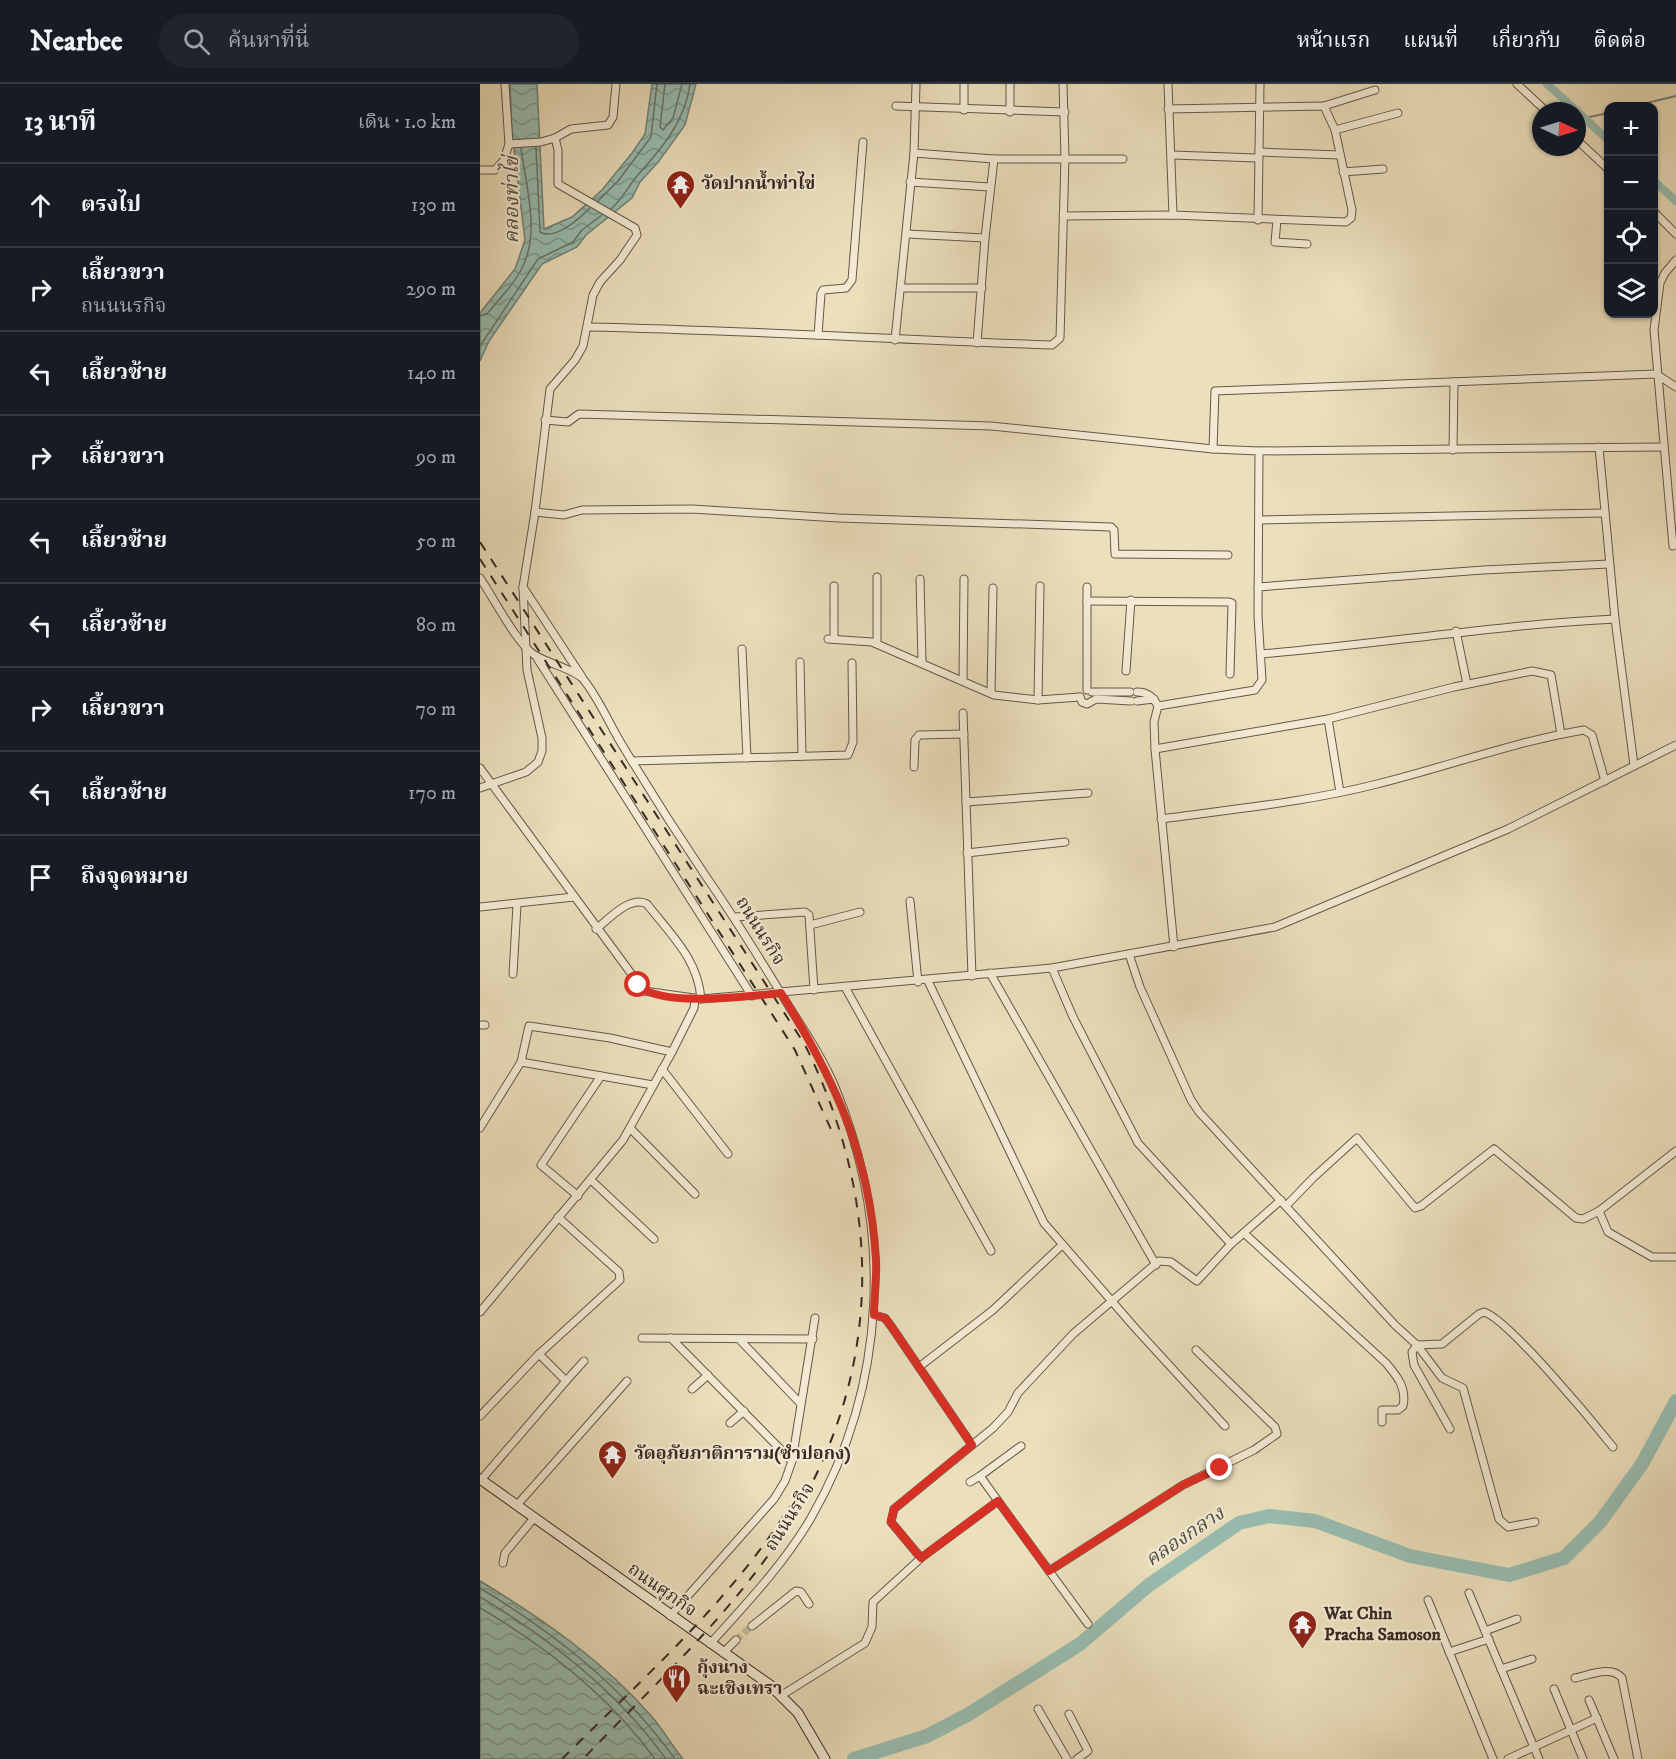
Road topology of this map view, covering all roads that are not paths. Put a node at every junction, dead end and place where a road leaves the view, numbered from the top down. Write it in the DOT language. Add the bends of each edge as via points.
graph roads {
  1 [pos="505,84"];
  2 [pos="616,84"];
  3 [pos="916,84"];
  4 [pos="964,84"];
  5 [pos="1010,84"];
  6 [pos="1063,84"];
  7 [pos="1168,84"];
  8 [pos="1260,84"];
  9 [pos="1516,84"];
  10 [pos="1376,90"];
  11 [pos="1536,102"];
  12 [pos="896,106"];
  13 [pos="1324,106"];
  14 [pos="917,108"];
  15 [pos="1261,108"];
  16 [pos="1168,109"];
  17 [pos="964,110"];
  18 [pos="1010,112"];
  19 [pos="1065,112"];
  20 [pos="1398,113"];
  21 [pos="1335,130"];
  22 [pos="555,138"];
  23 [pos="863,142"];
  24 [pos="510,144"];
  25 [pos="1586,149"];
  26 [pos="914,153"];
  27 [pos="1172,155"];
  28 [pos="1258,155"];
  29 [pos="1340,155"];
  30 [pos="1065,158"];
  31 [pos="994,159"];
  32 [pos="1123,159"];
  33 [pos="1604,166"];
  34 [pos="1383,169"];
  35 [pos="480,170"];
  36 [pos="1343,172"];
  37 [pos="910,182"];
  38 [pos="990,187"];
  39 [pos="1173,215"];
  40 [pos="1063,216"];
  41 [pos="1658,217"];
  42 [pos="1258,220"];
  43 [pos="1276,220"];
  44 [pos="907,234"];
  45 [pos="1676,234"];
  46 [pos="985,238"];
  47 [pos="1307,244"];
  48 [pos="1676,260"];
  49 [pos="901,288"];
  50 [pos="982,288"];
  51 [pos="588,327"];
  52 [pos="818,335"];
  53 [pos="895,340"];
  54 [pos="977,343"];
  55 [pos="1656,374"];
  56 [pos="1454,382"];
  57 [pos="1676,387"];
  58 [pos="545,420"];
  59 [pos="1599,447"];
  60 [pos="1662,447"];
  61 [pos="1214,449"];
  62 [pos="1453,450"];
  63 [pos="1259,451"];
  64 [pos="535,512"];
  65 [pos="1604,513"];
  66 [pos="1260,520"];
  67 [pos="1673,546"];
  68 [pos="1228,555"];
  69 [pos="1609,564"];
  70 [pos="877,577"];
  71 [pos="480,578"];
  72 [pos="921,579"];
  73 [pos="964,579"];
  74 [pos="834,586"];
  75 [pos="1040,586"];
  76 [pos="523,587"];
  77 [pos="1087,587"];
  78 [pos="1258,587"];
  79 [pos="993,588"];
  80 [pos="1131,600"];
  81 [pos="1087,601"];
  82 [pos="1615,619"];
  83 [pos="1456,631"];
  84 [pos="877,644"];
  85 [pos="525,646"];
  86 [pos="742,649"];
  87 [pos="1261,654"];
  88 [pos="536,656"];
  89 [pos="800,662"];
  90 [pos="922,662"];
  91 [pos="852,663"];
  92 [pos="1126,671"];
  93 [pos="1230,674"];
  94 [pos="582,677"];
  95 [pos="963,679"];
  96 [pos="1467,684"];
  97 [pos="991,693"];
  98 [pos="1091,693"];
  99 [pos="1080,697"];
  100 [pos="1154,699"];
  101 [pos="1038,700"];
  102 [pos="1158,706"];
  103 [pos="963,713"];
  104 [pos="1328,719"];
  105 [pos="964,734"];
  106 [pos="1562,734"];
  107 [pos="1676,745"];
  108 [pos="1155,749"];
  109 [pos="802,755"];
  110 [pos="747,758"];
  111 [pos="632,761"];
  112 [pos="1634,765"];
  113 [pos="914,767"];
  114 [pos="480,768"];
  115 [pos="1605,781"];
  116 [pos="492,784"];
  117 [pos="480,788"];
  118 [pos="1088,792"];
  119 [pos="1340,792"];
  120 [pos="966,802"];
  121 [pos="1161,819"];
  122 [pos="1065,842"];
  123 [pos="967,853"];
  124 [pos="574,897"];
  125 [pos="910,901"];
  126 [pos="518,905"];
  127 [pos="480,907"];
  128 [pos="860,912"];
  129 [pos="735,917"];
  130 [pos="810,925"];
  131 [pos="597,929"];
  132 [pos="1174,947"];
  133 [pos="1129,954"];
  134 [pos="1052,968"];
  135 [pos="990,973"];
  136 [pos="513,974"];
  137 [pos="972,976"];
  138 [pos="928,981"];
  139 [pos="918,982"];
  140 [pos="845,987"];
  141 [pos="814,990"];
  142 [pos="781,993"];
  143 [pos="752,996"];
  144 [pos="698,999"];
  145 [pos="672,1052"];
  146 [pos="521,1062"];
  147 [pos="662,1069"];
  148 [pos="602,1076"];
  149 [pos="653,1085"];
  150 [pos="480,1128"];
  151 [pos="630,1128"];
  152 [pos="1676,1151"];
  153 [pos="728,1154"];
  154 [pos="591,1180"];
  155 [pos="694,1194"];
  156 [pos="578,1196"];
  157 [pos="1284,1203"];
  158 [pos="1599,1211"];
  159 [pos="558,1217"];
  160 [pos="1245,1234"];
  161 [pos="654,1239"];
  162 [pos="1231,1244"];
  163 [pos="1062,1245"];
  164 [pos="991,1251"];
  165 [pos="1676,1257"];
  166 [pos="1156,1264"];
  167 [pos="1114,1301"];
  168 [pos="480,1312"];
  169 [pos="874,1315"];
  170 [pos="815,1318"];
  171 [pos="642,1338"];
  172 [pos="671,1338"];
  173 [pos="813,1339"];
  174 [pos="740,1340"];
  175 [pos="1417,1346"];
  176 [pos="1196,1350"];
  177 [pos="539,1354"];
  178 [pos="584,1361"];
  179 [pos="919,1367"];
  180 [pos="708,1375"];
  181 [pos="566,1381"];
  182 [pos="627,1381"];
  183 [pos="692,1389"];
  184 [pos="800,1402"];
  185 [pos="744,1411"];
  186 [pos="480,1416"];
  187 [pos="1382,1422"];
  188 [pos="730,1423"];
  189 [pos="1226,1426"];
  190 [pos="1450,1429"];
  191 [pos="972,1445"];
  192 [pos="1021,1446"];
  193 [pos="1613,1447"];
  194 [pos="792,1461"];
  195 [pos="980,1476"];
  196 [pos="480,1479"];
  197 [pos="970,1482"];
  198 [pos="998,1501"];
  199 [pos="517,1505"];
  200 [pos="534,1518"];
  201 [pos="1535,1522"];
  202 [pos="921,1558"];
  203 [pos="503,1563"];
  204 [pos="1049,1571"];
  205 [pos="1469,1593"];
  206 [pos="1428,1600"];
  207 [pos="809,1604"];
  208 [pos="670,1616"];
  209 [pos="1517,1619"];
  210 [pos="1088,1624"];
  211 [pos="752,1626"];
  212 [pos="1485,1631"];
  213 [pos="1489,1639"];
  214 [pos="736,1640"];
  215 [pos="710,1644"];
  216 [pos="1449,1652"];
  217 [pos="723,1653"];
  218 [pos="1532,1659"];
  219 [pos="1501,1669"];
  220 [pos="1575,1678"];
  221 [pos="1554,1689"];
  222 [pos="782,1695"];
  223 [pos="1589,1700"];
  224 [pos="1038,1709"];
  225 [pos="1069,1714"];
  226 [pos="1597,1718"];
  227 [pos="1571,1730"];
  228 [pos="1534,1747"];
  229 [pos="825,1759"];
  230 [pos="1067,1759"];
  231 [pos="1077,1759"];
  232 [pos="1493,1759"];
  233 [pos="1508,1759"];
  234 [pos="1539,1759"];
  235 [pos="1583,1759"];
  236 [pos="1614,1759"];
  237 [pos="1638,1759"];
  1 -- 24 [label="street"];
  2 -- 22 [label="street" via="609,125 571,129"];
  3 -- 14 [label="street"];
  4 -- 17 [label="street"];
  5 -- 18 [label="street"];
  6 -- 19 [label="street"];
  7 -- 16 [label="street"];
  8 -- 15 [label="street"];
  9 -- 11 [label="street"];
  10 -- 13 [label="street"];
  12 -- 14 [label="street"];
  13 -- 15 [label="street"];
  13 -- 21 [label="street"];
  14 -- 17 [label="street"];
  14 -- 26 [label="street"];
  15 -- 16 [label="street"];
  15 -- 28 [label="street"];
  16 -- 27 [label="street"];
  17 -- 18 [label="street"];
  18 -- 19 [label="street"];
  19 -- 30 [label="street"];
  20 -- 21 [label="street"];
  21 -- 29 [label="street"];
  22 -- 24 [label="street"];
  22 -- 51 [label="street" via="558,184 634,228 637,235 593,295"];
  23 -- 52 [label="street" via="852,280 846,288 824,290 821,294"];
  24 -- 35 [label="street" via="495,170"];
  25 -- 33 [label="street"];
  26 -- 31 [label="street"];
  26 -- 37 [label="street"];
  27 -- 28 [label="street"];
  27 -- 39 [label="street"];
  28 -- 29 [label="street"];
  28 -- 42 [label="street"];
  29 -- 36 [label="street"];
  30 -- 31 [label="street"];
  30 -- 32 [label="street"];
  30 -- 40 [label="street"];
  31 -- 38 [label="street"];
  34 -- 36 [label="street"];
  36 -- 43 [label="street" via="1352,210 1346,222"];
  37 -- 38 [label="street"];
  37 -- 44 [label="street"];
  38 -- 46 [label="street"];
  39 -- 40 [label="street"];
  39 -- 42 [label="street"];
  40 -- 54 [label="street" via="1057,343"];
  41 -- 45 [label="street"];
  42 -- 43 [label="street"];
  43 -- 47 [label="street" via="1275,242"];
  44 -- 46 [label="street"];
  44 -- 49 [label="street"];
  46 -- 50 [label="street"];
  48 -- 55 [label="street" via="1665,273 1657,296"];
  49 -- 50 [label="street"];
  49 -- 53 [label="street"];
  50 -- 54 [label="street"];
  51 -- 52 [label="street"];
  51 -- 58 [label="street" via="575,360 550,388"];
  52 -- 53 [label="street"];
  53 -- 54 [label="street"];
  55 -- 56 [label="street"];
  55 -- 57 [label="street"];
  55 -- 60 [label="street"];
  56 -- 61 [label="street" via="1218,389 1214,395"];
  56 -- 62 [label="street"];
  58 -- 61 [label="street" via="568,422 579,414 952,424 1027,428"];
  58 -- 64 [label="street"];
  59 -- 60 [label="street"];
  59 -- 62 [label="street"];
  59 -- 65 [label="street"];
  60 -- 67 [label="street"];
  61 -- 63 [label="street"];
  62 -- 63 [label="street"];
  63 -- 66 [label="street"];
  64 -- 68 [label="street" via="564,515 582,510 692,509 1112,527 1116,554"];
  64 -- 76 [label="street"];
  65 -- 66 [label="street"];
  65 -- 69 [label="street"];
  66 -- 78 [label="street"];
  69 -- 78 [label="street"];
  69 -- 82 [label="street"];
  70 -- 84 [label="street"];
  71 -- 85 [label="street"];
  72 -- 90 [label="street"];
  73 -- 95 [label="street"];
  74 -- 84 [label="street" via="831,639"];
  75 -- 101 [label="street"];
  76 -- 85 [label="street"];
  76 -- 94 [label="street, ถนนนรกิจ"];
  77 -- 81 [label="street"];
  78 -- 87 [label="street"];
  79 -- 97 [label="street"];
  80 -- 81 [label="street"];
  80 -- 92 [label="street"];
  80 -- 93 [label="street" via="1232,603"];
  81 -- 98 [label="street"];
  82 -- 83 [label="street"];
  82 -- 112 [label="street"];
  83 -- 87 [label="street" via="1348,647"];
  83 -- 96 [label="street"];
  84 -- 90 [label="street"];
  85 -- 88 [label="street"];
  85 -- 116 [label="street" via="542,751 538,762 526,772"];
  86 -- 110 [label="street"];
  87 -- 102 [label="street" via="1262,680 1255,690"];
  88 -- 94 [label="street"];
  88 -- 143 [label="street"];
  89 -- 109 [label="street"];
  90 -- 95 [label="street"];
  91 -- 109 [label="street" via="850,753"];
  94 -- 111 [label="street, ถนนนรกิจ"];
  95 -- 97 [label="street"];
  96 -- 104 [label="street"];
  96 -- 106 [label="street" via="1532,671 1547,672 1551,675"];
  97 -- 101 [label="street"];
  98 -- 99 [label="street" via="1082,692"];
  98 -- 99 [label="street" via="1090,703 1084,704"];
  98 -- 100 [label="street" via="1134,701"];
  98 -- 100 [label="street" via="1145,692"];
  99 -- 101 [label="street"];
  100 -- 102 [label="street"];
  102 -- 108 [label="street"];
  103 -- 105 [label="street"];
  104 -- 108 [label="street"];
  104 -- 119 [label="street"];
  105 -- 113 [label="street" via="919,735 915,740"];
  105 -- 120 [label="street"];
  106 -- 115 [label="street" via="1589,731"];
  106 -- 119 [label="street"];
  107 -- 112 [label="street"];
  108 -- 121 [label="street"];
  109 -- 110 [label="street"];
  110 -- 111 [label="street"];
  111 -- 129 [label="street, ถนนนรกิจ"];
  112 -- 115 [label="street"];
  114 -- 116 [label="street"];
  115 -- 132 [label="street" via="1508,829 1306,916 1275,927"];
  116 -- 117 [label="street"];
  116 -- 124 [label="street"];
  118 -- 120 [label="street"];
  119 -- 121 [label="street"];
  120 -- 123 [label="street"];
  121 -- 132 [label="street"];
  122 -- 123 [label="street"];
  123 -- 137 [label="street"];
  124 -- 126 [label="street"];
  124 -- 131 [label="street"];
  125 -- 139 [label="street"];
  126 -- 127 [label="street"];
  126 -- 136 [label="street"];
  128 -- 130 [label="street"];
  129 -- 130 [label="street" via="806,912"];
  129 -- 142 [label="street, ถนนนรกิจ"];
  130 -- 141 [label="street"];
  131 -- 144 [label="street" via="644,991"];
  131 -- 144 [label="street" via="628,905 647,904 693,964 699,980"];
  132 -- 133 [label="street"];
  133 -- 134 [label="street"];
  133 -- 157 [label="street" via="1191,1100"];
  134 -- 135 [label="street"];
  134 -- 162 [label="street" via="1138,1143"];
  135 -- 137 [label="street"];
  135 -- 166 [label="street"];
  137 -- 138 [label="street"];
  138 -- 139 [label="street"];
  138 -- 163 [label="street" via="1044,1223"];
  139 -- 140 [label="street"];
  140 -- 141 [label="street"];
  140 -- 164 [label="street"];
  141 -- 142 [label="street"];
  142 -- 143 [label="street"];
  142 -- 169 [label="street, ถนนนรกิจ" via="834,1085 861,1164 876,1261"];
  143 -- 144 [label="street"];
  144 -- 145 [label="street"];
  145 -- 146 [label="street" via="534,1025 528,1030"];
  145 -- 147 [label="street"];
  146 -- 148 [label="street"];
  146 -- 150 [label="street"];
  147 -- 149 [label="street"];
  147 -- 153 [label="street"];
  148 -- 149 [label="street"];
  148 -- 156 [label="street" via="541,1165"];
  149 -- 151 [label="street"];
  151 -- 154 [label="street"];
  151 -- 155 [label="street"];
  152 -- 158 [label="street"];
  154 -- 156 [label="street"];
  154 -- 161 [label="street"];
  156 -- 159 [label="street"];
  157 -- 158 [label="street" via="1357,1138 1415,1208 1494,1149 1576,1218"];
  157 -- 160 [label="street"];
  157 -- 175 [label="street" via="1341,1269"];
  158 -- 165 [label="street" via="1608,1232 1652,1257"];
  159 -- 168 [label="street"];
  159 -- 177 [label="street" via="621,1277"];
  160 -- 162 [label="street"];
  160 -- 187 [label="street" via="1397,1376 1405,1395 1404,1406 1382,1410"];
  162 -- 166 [label="street" via="1197,1281 1171,1262 1162,1260"];
  163 -- 167 [label="street"];
  163 -- 179 [label="street" via="993,1310"];
  166 -- 167 [label="street"];
  167 -- 189 [label="street"];
  167 -- 191 [label="street" via="1073,1334 1018,1394 1001,1420"];
  169 -- 179 [label="street" via="885,1318"];
  169 -- 215 [label="street, ถนนนรกิจ" via="853,1423 811,1518 783,1559"];
  170 -- 173 [label="street"];
  171 -- 172 [label="street"];
  172 -- 174 [label="street"];
  172 -- 180 [label="street"];
  173 -- 174 [label="street"];
  173 -- 184 [label="street"];
  174 -- 184 [label="street"];
  175 -- 190 [label="street" via="1412,1352 1414,1365"];
  175 -- 193 [label="street" via="1442,1344 1484,1312 1494,1316"];
  175 -- 201 [label="street" via="1442,1378 1462,1388 1499,1519 1508,1527"];
  176 -- 204 [label="street" via="1275,1426 1277,1434 1254,1450 1183,1485"];
  177 -- 181 [label="street"];
  177 -- 186 [label="street"];
  178 -- 181 [label="street"];
  179 -- 191 [label="street"];
  180 -- 183 [label="street"];
  180 -- 185 [label="street"];
  181 -- 196 [label="street"];
  182 -- 199 [label="street"];
  184 -- 194 [label="street"];
  185 -- 188 [label="street"];
  185 -- 194 [label="street"];
  191 -- 202 [label="street" via="891,1515 891,1522"];
  192 -- 195 [label="street"];
  194 -- 208 [label="street" via="774,1499"];
  195 -- 197 [label="street"];
  195 -- 198 [label="street"];
  196 -- 199 [label="main road, ถนนศุภกิจ"];
  198 -- 202 [label="street"];
  198 -- 204 [label="street"];
  199 -- 200 [label="main road, ถนนศุภกิจ"];
  200 -- 203 [label="street" via="505,1553"];
  200 -- 208 [label="main road, ถนนศุภกิจ"];
  202 -- 222 [label="street" via="873,1602 872,1627 865,1643"];
  204 -- 210 [label="street"];
  205 -- 212 [label="street"];
  206 -- 216 [label="street"];
  207 -- 211 [label="street" via="796,1591"];
  208 -- 215 [label="main road, ถนนศุภกิจ"];
  209 -- 212 [label="street"];
  212 -- 213 [label="street"];
  213 -- 216 [label="street"];
  213 -- 219 [label="street"];
  214 -- 217 [label="street"];
  215 -- 217 [label="main road, ถนนศุภกิจ"];
  216 -- 232 [label="street"];
  217 -- 222 [label="main road, ถนนศุภกิจ"];
  218 -- 219 [label="street"];
  219 -- 228 [label="street"];
  220 -- 237 [label="street" via="1610,1671 1619,1673"];
  221 -- 227 [label="street"];
  222 -- 229 [label="main road, ถนนศุภกิจ" via="815,1738"];
  223 -- 226 [label="street"];
  224 -- 230 [label="street"];
  225 -- 231 [label="street" via="1088,1750"];
  226 -- 227 [label="street"];
  226 -- 236 [label="street"];
  227 -- 228 [label="street"];
  227 -- 235 [label="street"];
  228 -- 233 [label="street"];
  228 -- 234 [label="street"];
}
